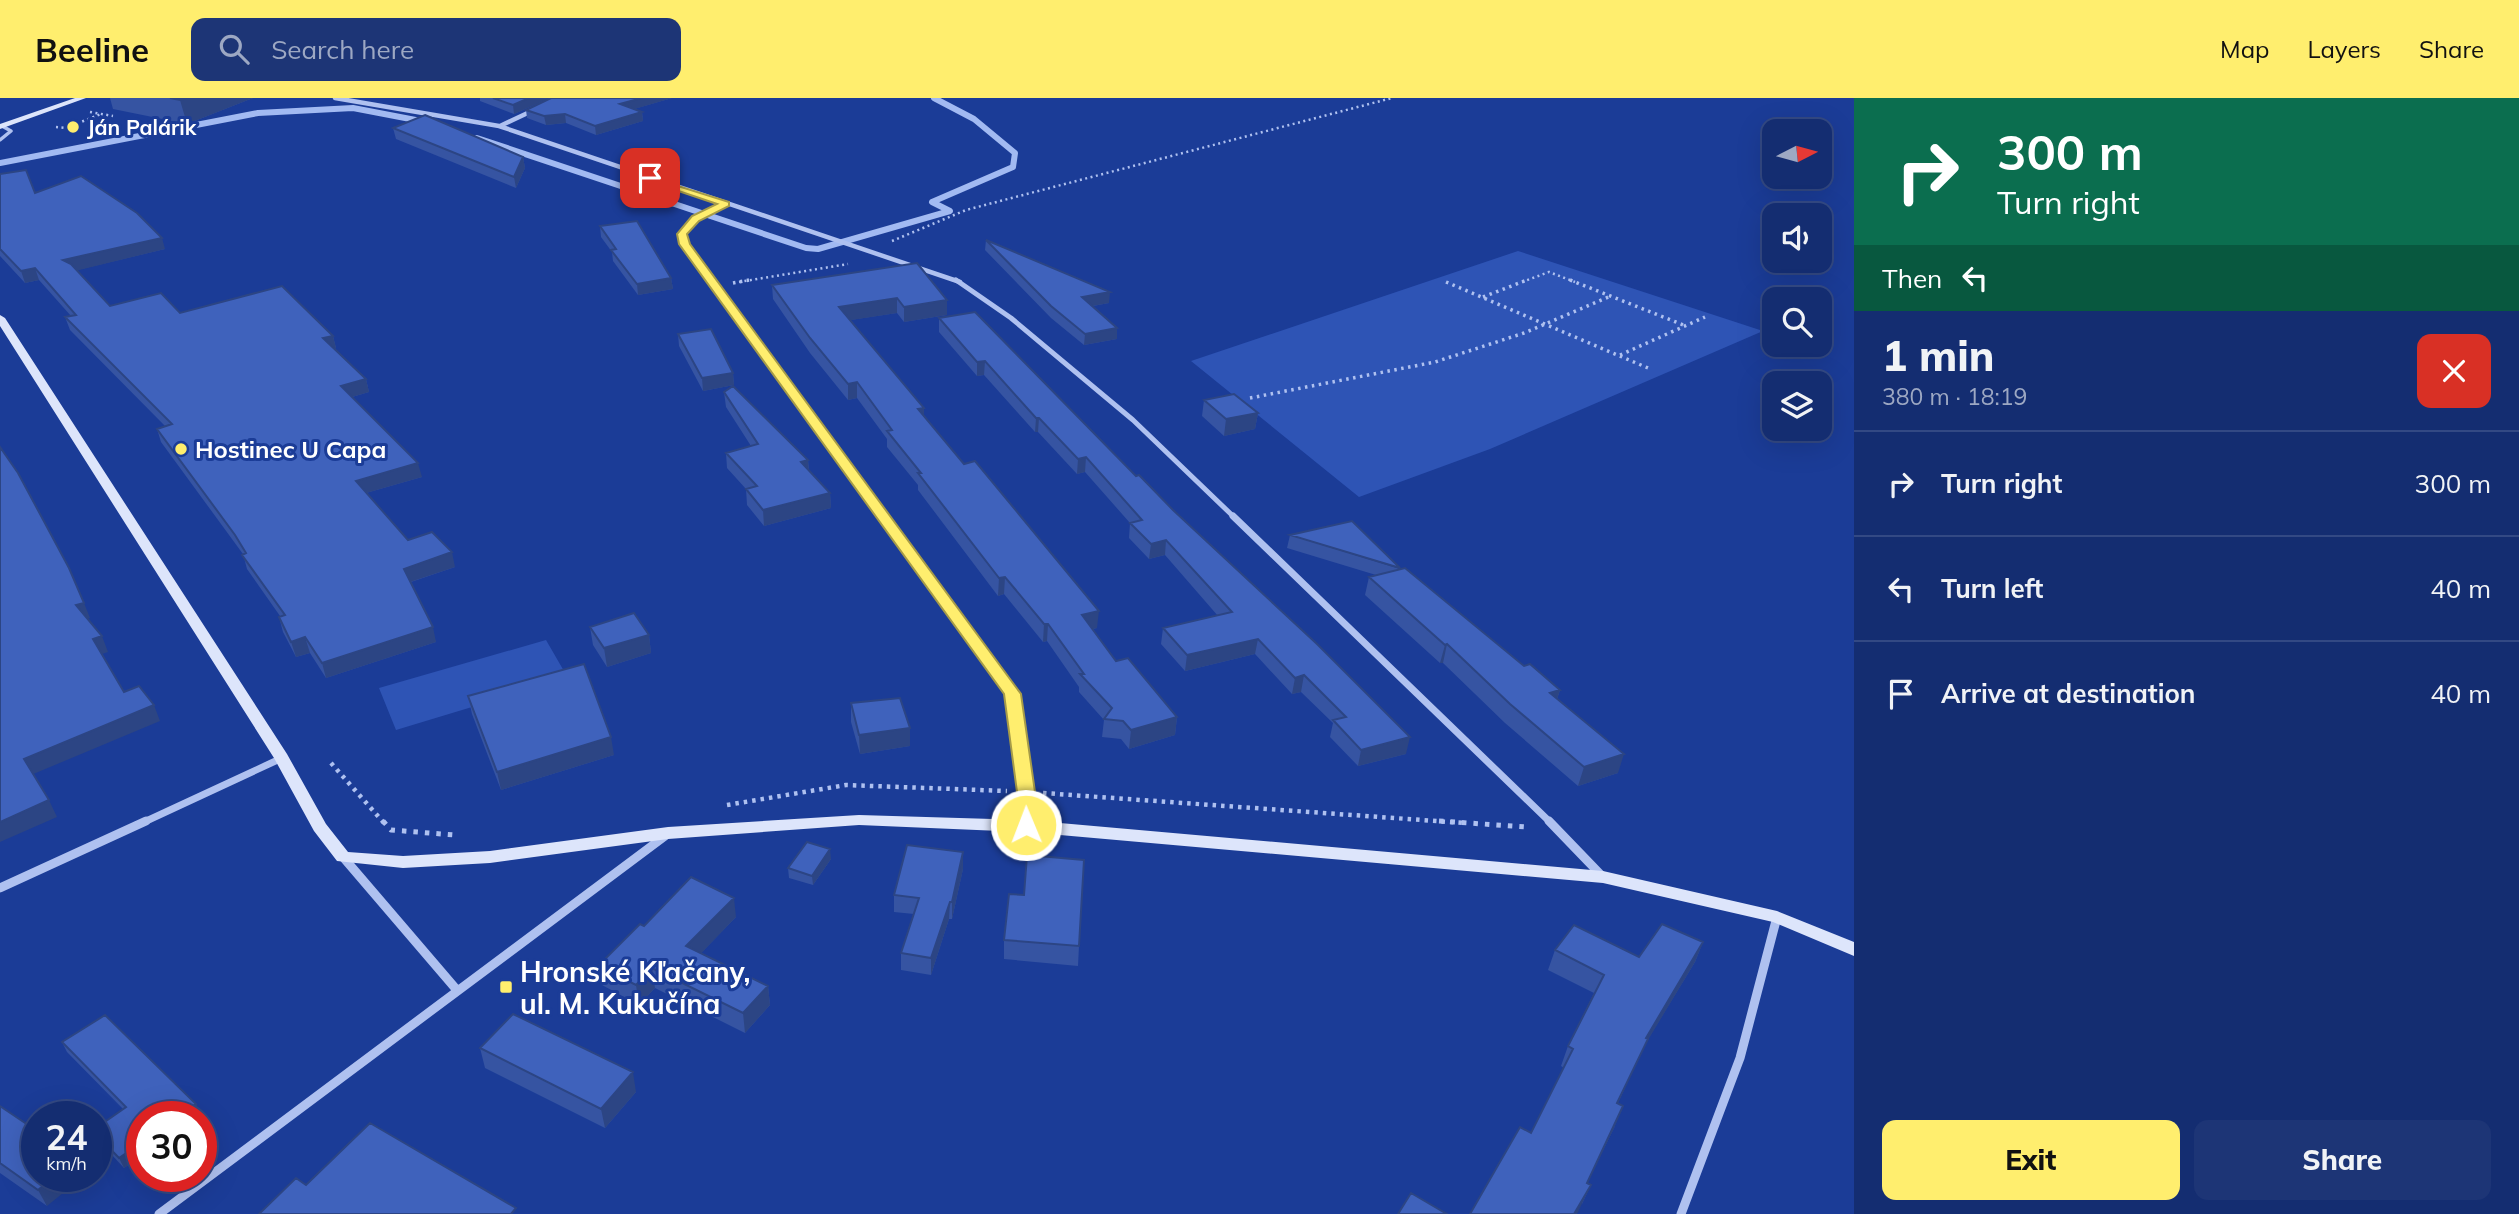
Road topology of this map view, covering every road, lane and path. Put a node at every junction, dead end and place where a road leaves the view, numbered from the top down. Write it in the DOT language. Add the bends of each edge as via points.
graph roads {
  1 [pos="82,98"];
  2 [pos="335,98"];
  3 [pos="1392,98"];
  4 [pos="535,109"];
  5 [pos="87,111"];
  6 [pos="114,117"];
  7 [pos="499,126"];
  8 [pos="1,127"];
  9 [pos="0,140"];
  10 [pos="725,204"];
  11 [pos="869,250"];
  12 [pos="850,264"];
  13 [pos="1446,282"];
  14 [pos="715,286"];
  15 [pos="1611,296"];
  16 [pos="1482,297"];
  17 [pos="1705,317"];
  18 [pos="0,318"];
  19 [pos="1548,325"];
  20 [pos="1686,326"];
  21 [pos="1620,355"];
  22 [pos="1648,368"];
  23 [pos="1250,398"];
  24 [pos="282,758"];
  25 [pos="1026,825"];
  26 [pos="668,833"];
  27 [pos="343,857"];
  28 [pos="1602,877"];
  29 [pos="0,888"];
  30 [pos="1777,917"];
  31 [pos="1854,949"];
  32 [pos="456,989"];
  33 [pos="159,1214"];
  34 [pos="1681,1214"];
  1 -- 8 [label="street"];
  2 -- 7 [label="street"];
  3 -- 11 [label="path" via="966,211"];
  4 -- 7 [label="street"];
  5 -- 6 [label="path"];
  7 -- 10 [label="street"];
  8 -- 9 [label="lane" via="11,131"];
  10 -- 11 [label="street"];
  10 -- 14 [label="street" via="695,219 682,234"];
  11 -- 28 [label="street" via="958,281 1011,318 1110,400 1559,830"];
  12 -- 14 [label="path"];
  13 -- 16 [label="path"];
  14 -- 25 [label="street" via="1012,694 1026,792"];
  15 -- 16 [label="path" via="1549,272"];
  15 -- 19 [label="path"];
  15 -- 20 [label="path"];
  16 -- 19 [label="path"];
  17 -- 20 [label="path"];
  18 -- 24 [label="street"];
  19 -- 21 [label="path"];
  19 -- 23 [label="path" via="1434,362"];
  20 -- 21 [label="path"];
  21 -- 22 [label="path"];
  24 -- 27 [label="street" via="320,827"];
  24 -- 29 [label="street"];
  25 -- 26 [label="street" via="859,820"];
  25 -- 28 [label="street"];
  26 -- 27 [label="street" via="490,857 403,862"];
  26 -- 32 [label="street"];
  27 -- 32 [label="street"];
  28 -- 30 [label="street"];
  30 -- 31 [label="street"];
  30 -- 34 [label="street" via="1741,1058"];
  32 -- 33 [label="street" via="392,1042"];
}
